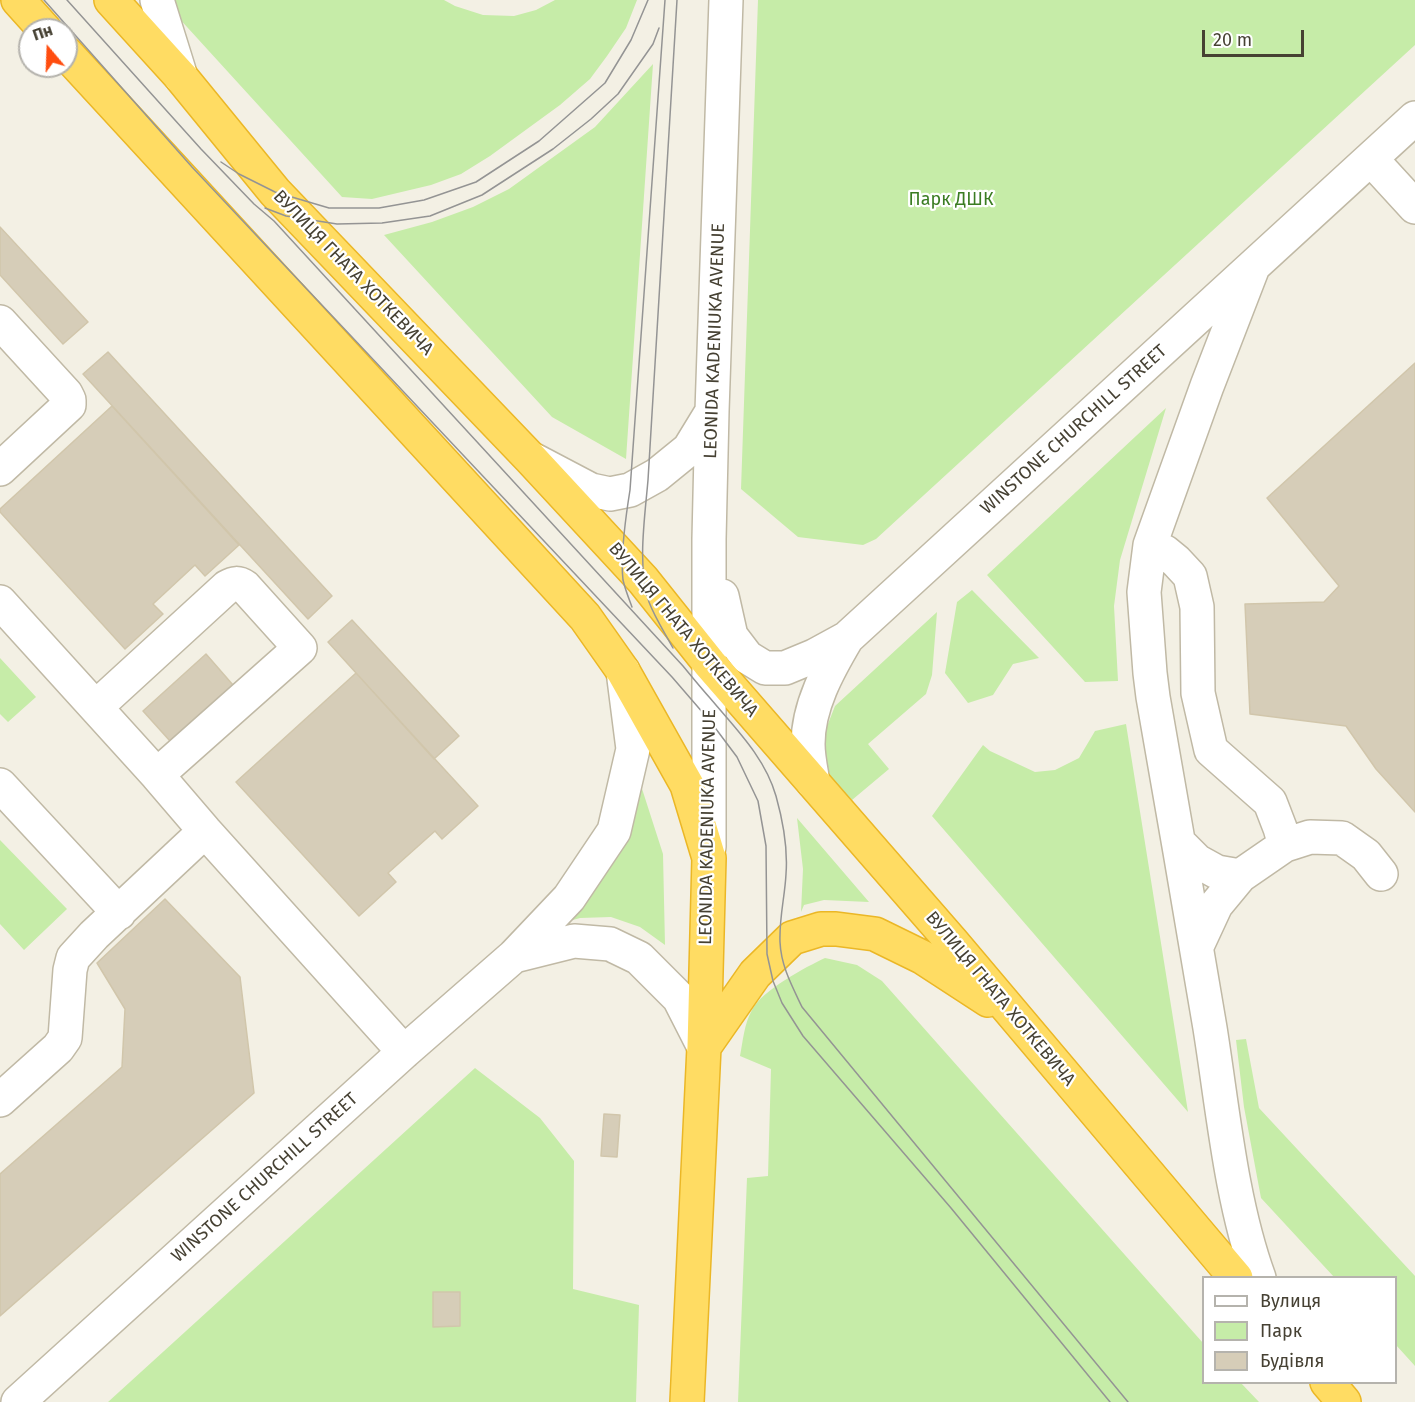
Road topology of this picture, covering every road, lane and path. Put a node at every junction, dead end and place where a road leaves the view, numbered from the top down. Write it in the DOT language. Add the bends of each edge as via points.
graph roads {
  1 [pos="18,0"];
  2 [pos="111,0"];
  3 [pos="157,0"];
  4 [pos="726,0"];
  5 [pos="34,18"];
  6 [pos="78,66"];
  7 [pos="181,76"];
  8 [pos="1414,121"];
  9 [pos="1371,159"];
  10 [pos="1415,207"];
  11 [pos="1253,267"];
  12 [pos="0,322"];
  13 [pos="712,411"];
  14 [pos="530,458"];
  15 [pos="0,470"];
  16 [pos="709,538"];
  17 [pos="1150,545"];
  18 [pos="0,602"];
  19 [pos="847,638"];
  20 [pos="710,664"];
  21 [pos="623,671"];
  22 [pos="96,707"];
  23 [pos="157,775"];
  24 [pos="813,782"];
  25 [pos="0,785"];
  26 [pos="205,831"];
  27 [pos="1179,843"];
  28 [pos="1285,845"];
  29 [pos="709,858"];
  30 [pos="1381,874"];
  31 [pos="1240,876"];
  32 [pos="119,913"];
  33 [pos="1197,946"];
  34 [pos="514,956"];
  35 [pos="1020,1021"];
  36 [pos="704,1047"];
  37 [pos="404,1052"];
  38 [pos="0,1100"];
  39 [pos="1234,1276"];
  40 [pos="1258,1276"];
  41 [pos="1328,1384"];
  42 [pos="18,1402"];
  43 [pos="687,1402"];
  44 [pos="1344,1402"];
  1 -- 5 [label="highway"];
  2 -- 7 [label="highway, ВУЛИЦЯ ГНАТА ХОТКЕВИЧА"];
  3 -- 7 [label="street"];
  4 -- 13 [label="street, LEONIDA KADENIUKA AVENUE"];
  6 -- 21 [label="highway" via="585,617"];
  7 -- 14 [label="highway, ВУЛИЦЯ ГНАТА ХОТКЕВИЧА" via="275,192"];
  8 -- 9 [label="street, WINSTONE CHURCHILL STREET"];
  9 -- 10 [label="street"];
  9 -- 11 [label="street, WINSTONE CHURCHILL STREET"];
  11 -- 17 [label="street"];
  11 -- 19 [label="street, WINSTONE CHURCHILL STREET"];
  12 -- 15 [label="street" via="69,400 69,405"];
  13 -- 14 [label="street" via="689,449 657,475 630,490 610,494 591,490"];
  13 -- 16 [label="street, LEONIDA KADENIUKA AVENUE"];
  14 -- 20 [label="highway, ВУЛИЦЯ ГНАТА ХОТКЕВИЧА" via="643,580"];
  16 -- 19 [label="street" via="731,636 747,657 765,668 785,668"];
  16 -- 20 [label="street, LEONIDA KADENIUKA AVENUE"];
  17 -- 27 [label="street" via="1144,592 1149,673"];
  17 -- 28 [label="street" via="1165,552 1190,576 1197,607 1198,693 1211,750 1270,802"];
  18 -- 22 [label="street"];
  19 -- 24 [label="street, WINSTONE CHURCHILL STREET" via="825,675 812,717 808,745"];
  20 -- 24 [label="highway, ВУЛИЦЯ ГНАТА ХОТКЕВИЧА"];
  20 -- 29 [label="street, LEONIDA KADENIUKA AVENUE"];
  21 -- 29 [label="highway" via="687,786"];
  21 -- 34 [label="street, WINSTONE CHURCHILL STREET" via="633,748 614,831 569,898"];
  22 -- 23 [label="street"];
  22 -- 23 [label="street" via="233,583 245,587 269,613 300,648"];
  23 -- 26 [label="street"];
  24 -- 35 [label="highway, ВУЛИЦЯ ГНАТА ХОТКЕВИЧА"];
  25 -- 32 [label="street"];
  26 -- 32 [label="street"];
  26 -- 37 [label="street"];
  27 -- 31 [label="street" via="1197,861 1217,872"];
  27 -- 33 [label="street"];
  28 -- 30 [label="street" via="1310,837 1342,838 1366,855"];
  28 -- 31 [label="street"];
  29 -- 36 [label="highway, LEONIDA KADENIUKA AVENUE"];
  31 -- 33 [label="street" via="1215,905"];
  32 -- 38 [label="street" via="73,958 62,1043"];
  33 -- 40 [label="street" via="1233,1172"];
  34 -- 36 [label="street" via="574,941 610,944 639,958 678,998"];
  34 -- 37 [label="street, WINSTONE CHURCHILL STREET"];
  35 -- 36 [label="highway" via="922,957 875,934 821,929 792,938 754,974"];
  35 -- 39 [label="highway, ВУЛИЦЯ ГНАТА ХОТКЕВИЧА"];
  36 -- 43 [label="highway, LEONIDA KADENIUKA AVENUE"];
  37 -- 42 [label="street, WINSTONE CHURCHILL STREET"];
  41 -- 44 [label="highway"];
}
